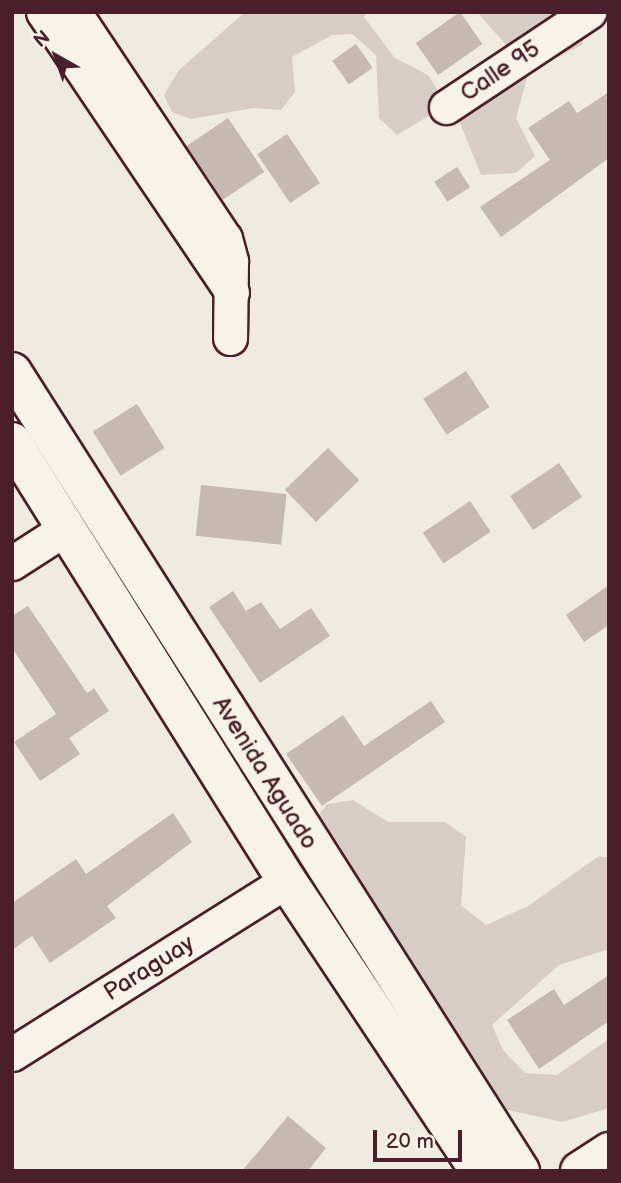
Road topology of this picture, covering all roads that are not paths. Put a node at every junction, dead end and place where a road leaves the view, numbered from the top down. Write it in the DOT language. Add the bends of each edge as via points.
graph roads {
  1 [pos="43,12"];
  2 [pos="74,12"];
  3 [pos="589,12"];
  4 [pos="446,107"];
  5 [pos="232,292"];
  6 [pos="230,338"];
  7 [pos="12,372"];
  8 [pos="12,442"];
  9 [pos="66,528"];
  10 [pos="12,563"];
  11 [pos="287,881"];
  12 [pos="12,1054"];
  13 [pos="609,1152"];
  14 [pos="480,1171"];
  15 [pos="520,1171"];
  16 [pos="580,1171"];
  1 -- 5 [label="street"];
  2 -- 5 [label="street" via="225,238"];
  3 -- 4 [label="street, Calle 95"];
  5 -- 6 [label="street"];
  7 -- 15 [label="main road, Avenida Aguado"];
  8 -- 9 [label="main road, Avenida Aguado"];
  9 -- 10 [label="street"];
  9 -- 11 [label="main road, Avenida Aguado"];
  11 -- 12 [label="street, Paraguay"];
  11 -- 14 [label="main road, Avenida Aguado"];
  13 -- 16 [label="main road"];
}
